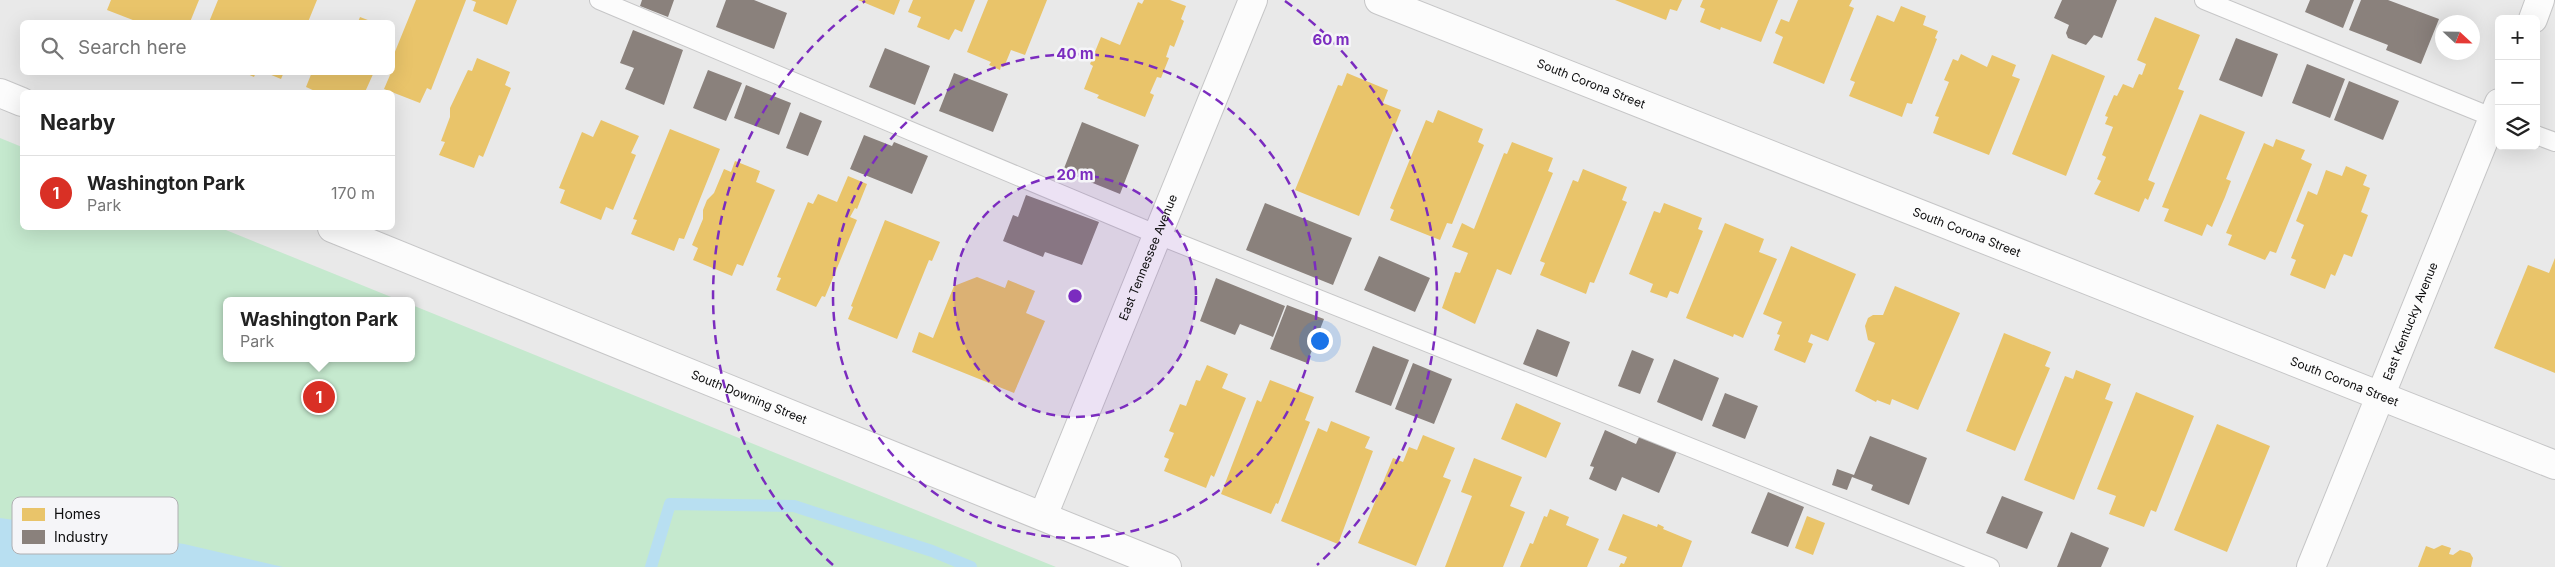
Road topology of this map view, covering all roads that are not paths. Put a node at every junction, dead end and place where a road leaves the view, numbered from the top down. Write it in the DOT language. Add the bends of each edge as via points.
graph roads {
  1 [pos="599,0"];
  2 [pos="1253,0"];
  3 [pos="1379,0"];
  4 [pos="2204,0"];
  5 [pos="2540,0"];
  6 [pos="2534,15"];
  7 [pos="0,93"];
  8 [pos="20,101"];
  9 [pos="2495,112"];
  10 [pos="2495,118"];
  11 [pos="2540,136"];
  12 [pos="2555,142"];
  13 [pos="337,230"];
  14 [pos="1158,235"];
  15 [pos="2380,394"];
  16 [pos="2555,465"];
  17 [pos="1043,516"];
  18 [pos="1167,567"];
  19 [pos="1990,567"];
  20 [pos="2311,567"];
  1 -- 14 [label="lane"];
  2 -- 14 [label="street, East Tennessee Avenue"];
  3 -- 15 [label="street, South Corona Street"];
  4 -- 9 [label="lane"];
  5 -- 6 [label="street"];
  7 -- 8 [label="street"];
  10 -- 15 [label="street, East Kentucky Avenue"];
  11 -- 12 [label="lane"];
  13 -- 17 [label="street, South Downing Street"];
  14 -- 17 [label="street, East Tennessee Avenue"];
  14 -- 19 [label="lane"];
  15 -- 16 [label="street, South Corona Street"];
  15 -- 20 [label="street, East Kentucky Avenue"];
  17 -- 18 [label="street, South Downing Street"];
}
